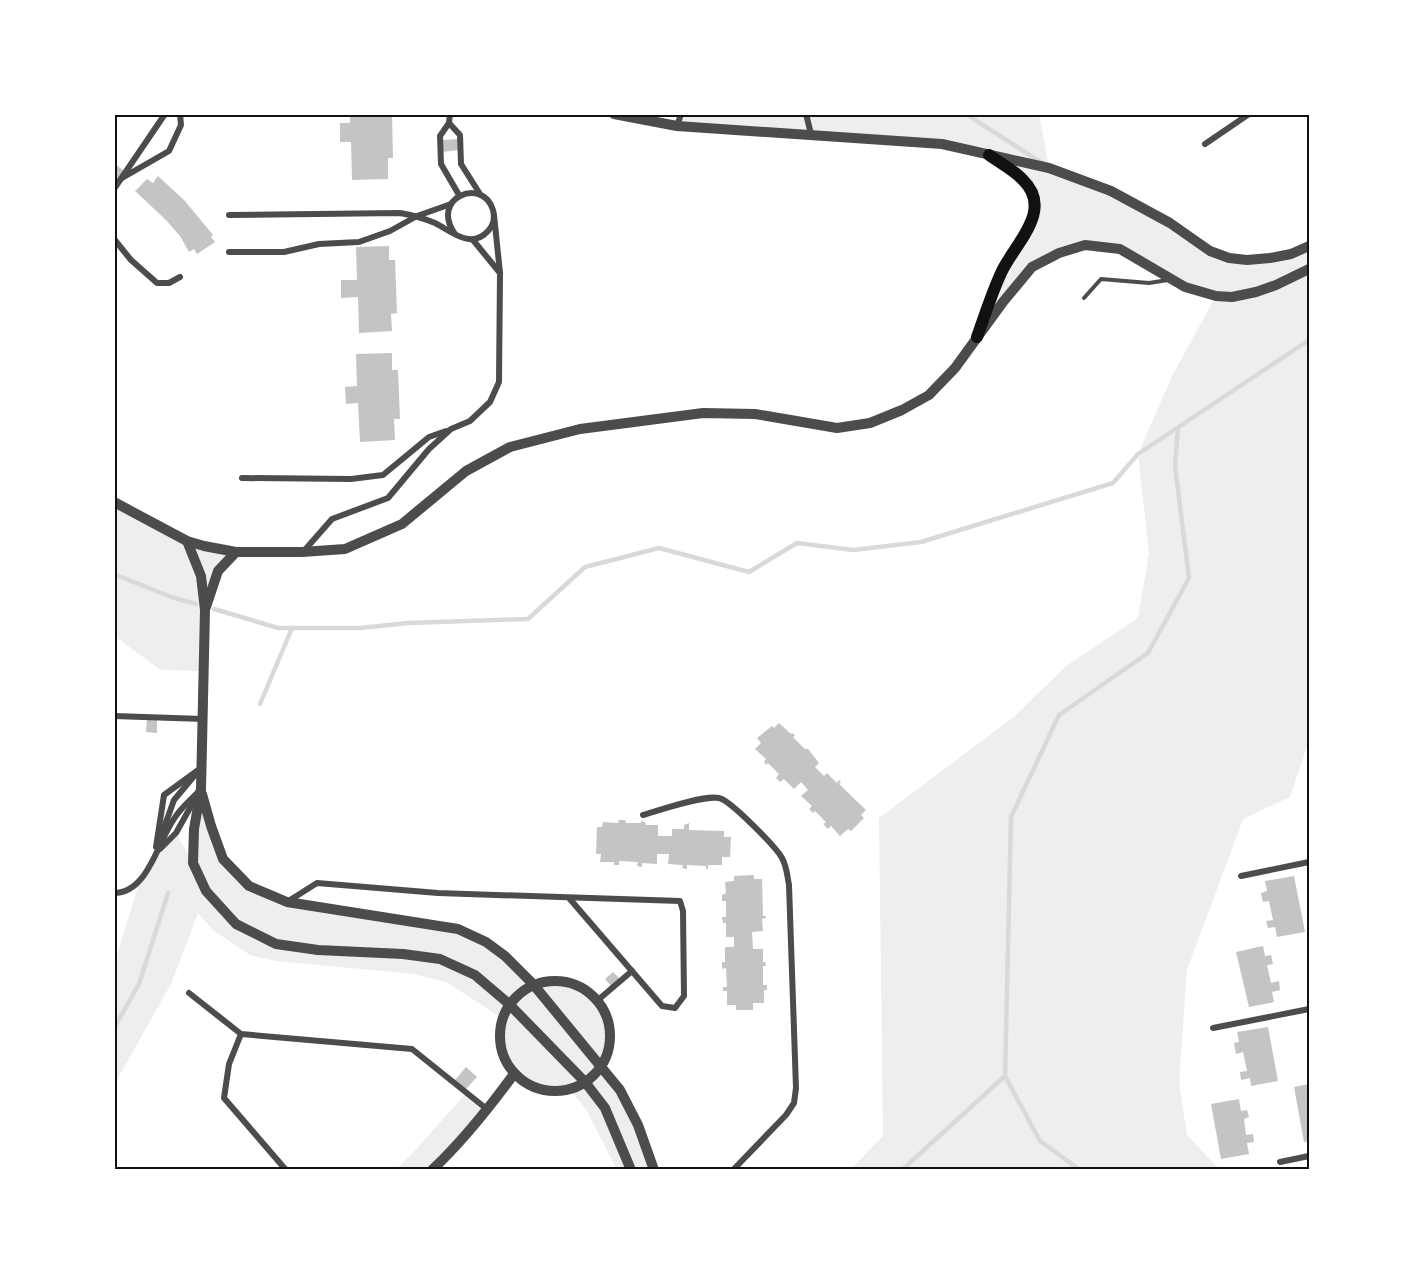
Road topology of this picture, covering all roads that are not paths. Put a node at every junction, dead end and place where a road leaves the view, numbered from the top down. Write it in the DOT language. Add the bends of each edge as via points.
graph roads {
  1 [pos="165,114"];
  2 [pos="180,114"];
  3 [pos="450,114"];
  4 [pos="614,114"];
  5 [pos="681,114"];
  6 [pos="806,114"];
  7 [pos="1249,114"];
  8 [pos="449,123"];
  9 [pos="677,126"];
  10 [pos="811,134"];
  11 [pos="1205,144"];
  12 [pos="989,155"];
  13 [pos="122,178"];
  14 [pos="114,189"];
  15 [pos="459,195"];
  16 [pos="480,195"];
  17 [pos="451,204"];
  18 [pos="229,215"];
  19 [pos="494,215"];
  20 [pos="417,216"];
  21 [pos="455,234"];
  22 [pos="114,239"];
  23 [pos="473,240"];
  24 [pos="1309,246"];
  25 [pos="229,252"];
  26 [pos="1309,269"];
  27 [pos="500,273"];
  28 [pos="180,277"];
  29 [pos="1171,280"];
  30 [pos="1084,298"];
  31 [pos="977,337"];
  32 [pos="451,429"];
  33 [pos="242,478"];
  34 [pos="114,502"];
  35 [pos="187,541"];
  36 [pos="236,552"];
  37 [pos="302,552"];
  38 [pos="205,610"];
  39 [pos="114,716"];
  40 [pos="203,719"];
  41 [pos="201,768"];
  42 [pos="201,789"];
  43 [pos="643,815"];
  44 [pos="155,853"];
  45 [pos="1309,862"];
  46 [pos="1240,876"];
  47 [pos="114,893"];
  48 [pos="569,898"];
  49 [pos="287,902"];
  50 [pos="632,971"];
  51 [pos="533,984"];
  52 [pos="189,993"];
  53 [pos="598,1000"];
  54 [pos="509,1004"];
  55 [pos="1309,1009"];
  56 [pos="1213,1028"];
  57 [pos="241,1034"];
  58 [pos="602,1066"];
  59 [pos="514,1074"];
  60 [pos="585,1082"];
  61 [pos="488,1110"];
  62 [pos="1309,1156"];
  63 [pos="1280,1162"];
  64 [pos="286,1170"];
  65 [pos="432,1170"];
  66 [pos="632,1170"];
  67 [pos="654,1170"];
  68 [pos="733,1170"];
  1 -- 13 [label="street"];
  2 -- 13 [label="street" via="181,125 168,151"];
  3 -- 8 [label="street"];
  4 -- 9 [label="street"];
  5 -- 9 [label="street"];
  6 -- 10 [label="street"];
  7 -- 11 [label="street"];
  8 -- 15 [label="street" via="440,136 441,164"];
  8 -- 16 [label="street" via="460,135 461,164"];
  9 -- 10 [label="street"];
  10 -- 12 [label="street" via="942,144"];
  12 -- 24 [label="street" via="1049,168 1111,191 1228,258 1270,258"];
  12 -- 31 [label="main road" via="1024,180 1033,196 1035,211 1029,229 1002,270"];
  13 -- 14 [label="street"];
  15 -- 16 [label="street"];
  15 -- 17 [label="street"];
  16 -- 19 [label="street"];
  17 -- 20 [label="street"];
  17 -- 21 [label="street" via="448,225"];
  18 -- 20 [label="street"];
  19 -- 23 [label="street" via="492,227"];
  19 -- 27 [label="street"];
  20 -- 21 [label="street"];
  20 -- 25 [label="street" via="359,242 319,244 284,252"];
  21 -- 23 [label="street"];
  22 -- 28 [label="street" via="157,283 169,283"];
  23 -- 27 [label="street"];
  26 -- 29 [label="street" via="1276,285 1232,297 1199,292"];
  27 -- 32 [label="street" via="498,382 490,402 470,421"];
  29 -- 30 [label="lane" via="1149,283 1101,279"];
  29 -- 31 [label="street" via="1120,249 1085,245 1032,267"];
  31 -- 37 [label="street" via="929,395 870,423 837,428 755,414 703,413 580,429 510,447 466,471 402,524 345,549"];
  32 -- 33 [label="street" via="429,437 382,475 351,479"];
  32 -- 37 [label="street" via="388,498 332,519"];
  34 -- 35 [label="street"];
  35 -- 36 [label="street"];
  35 -- 38 [label="street" via="201,576"];
  36 -- 37 [label="street"];
  36 -- 38 [label="street" via="218,571"];
  38 -- 40 [label="street"];
  39 -- 40 [label="street"];
  40 -- 41 [label="street"];
  41 -- 42 [label="street"];
  41 -- 44 [label="street" via="174,800"];
  41 -- 44 [label="street" via="164,795"];
  42 -- 44 [label="street" via="175,817"];
  42 -- 49 [label="street" via="223,859 249,886"];
  42 -- 54 [label="street" via="193,863 206,891 236,924 276,944 440,959 475,975"];
  43 -- 68 [label="street" via="720,798 731,804 781,856 786,868 794,1103"];
  44 -- 47 [label="street" via="139,883"];
  45 -- 46 [label="street"];
  48 -- 49 [label="street" via="317,883"];
  48 -- 50 [label="street"];
  48 -- 50 [label="street" via="680,901 684,996 675,1008 662,1006"];
  49 -- 51 [label="street" via="458,929 486,942"];
  50 -- 53 [label="street"];
  51 -- 53 [label="street" via="561,980 587,990"];
  51 -- 54 [label="street"];
  51 -- 58 [label="street"];
  52 -- 57 [label="street"];
  53 -- 58 [label="street" via="605,1012 610,1039"];
  54 -- 59 [label="street" via="500,1027 502,1052"];
  54 -- 60 [label="street"];
  55 -- 56 [label="street"];
  57 -- 61 [label="street" via="412,1049"];
  57 -- 64 [label="street" via="229,1064 224,1098"];
  58 -- 60 [label="street"];
  58 -- 67 [label="street" via="638,1125"];
  59 -- 60 [label="street" via="536,1088 553,1090 570,1089"];
  59 -- 61 [label="street"];
  60 -- 66 [label="street" via="605,1108"];
  61 -- 65 [label="street"];
  62 -- 63 [label="street"];
}
